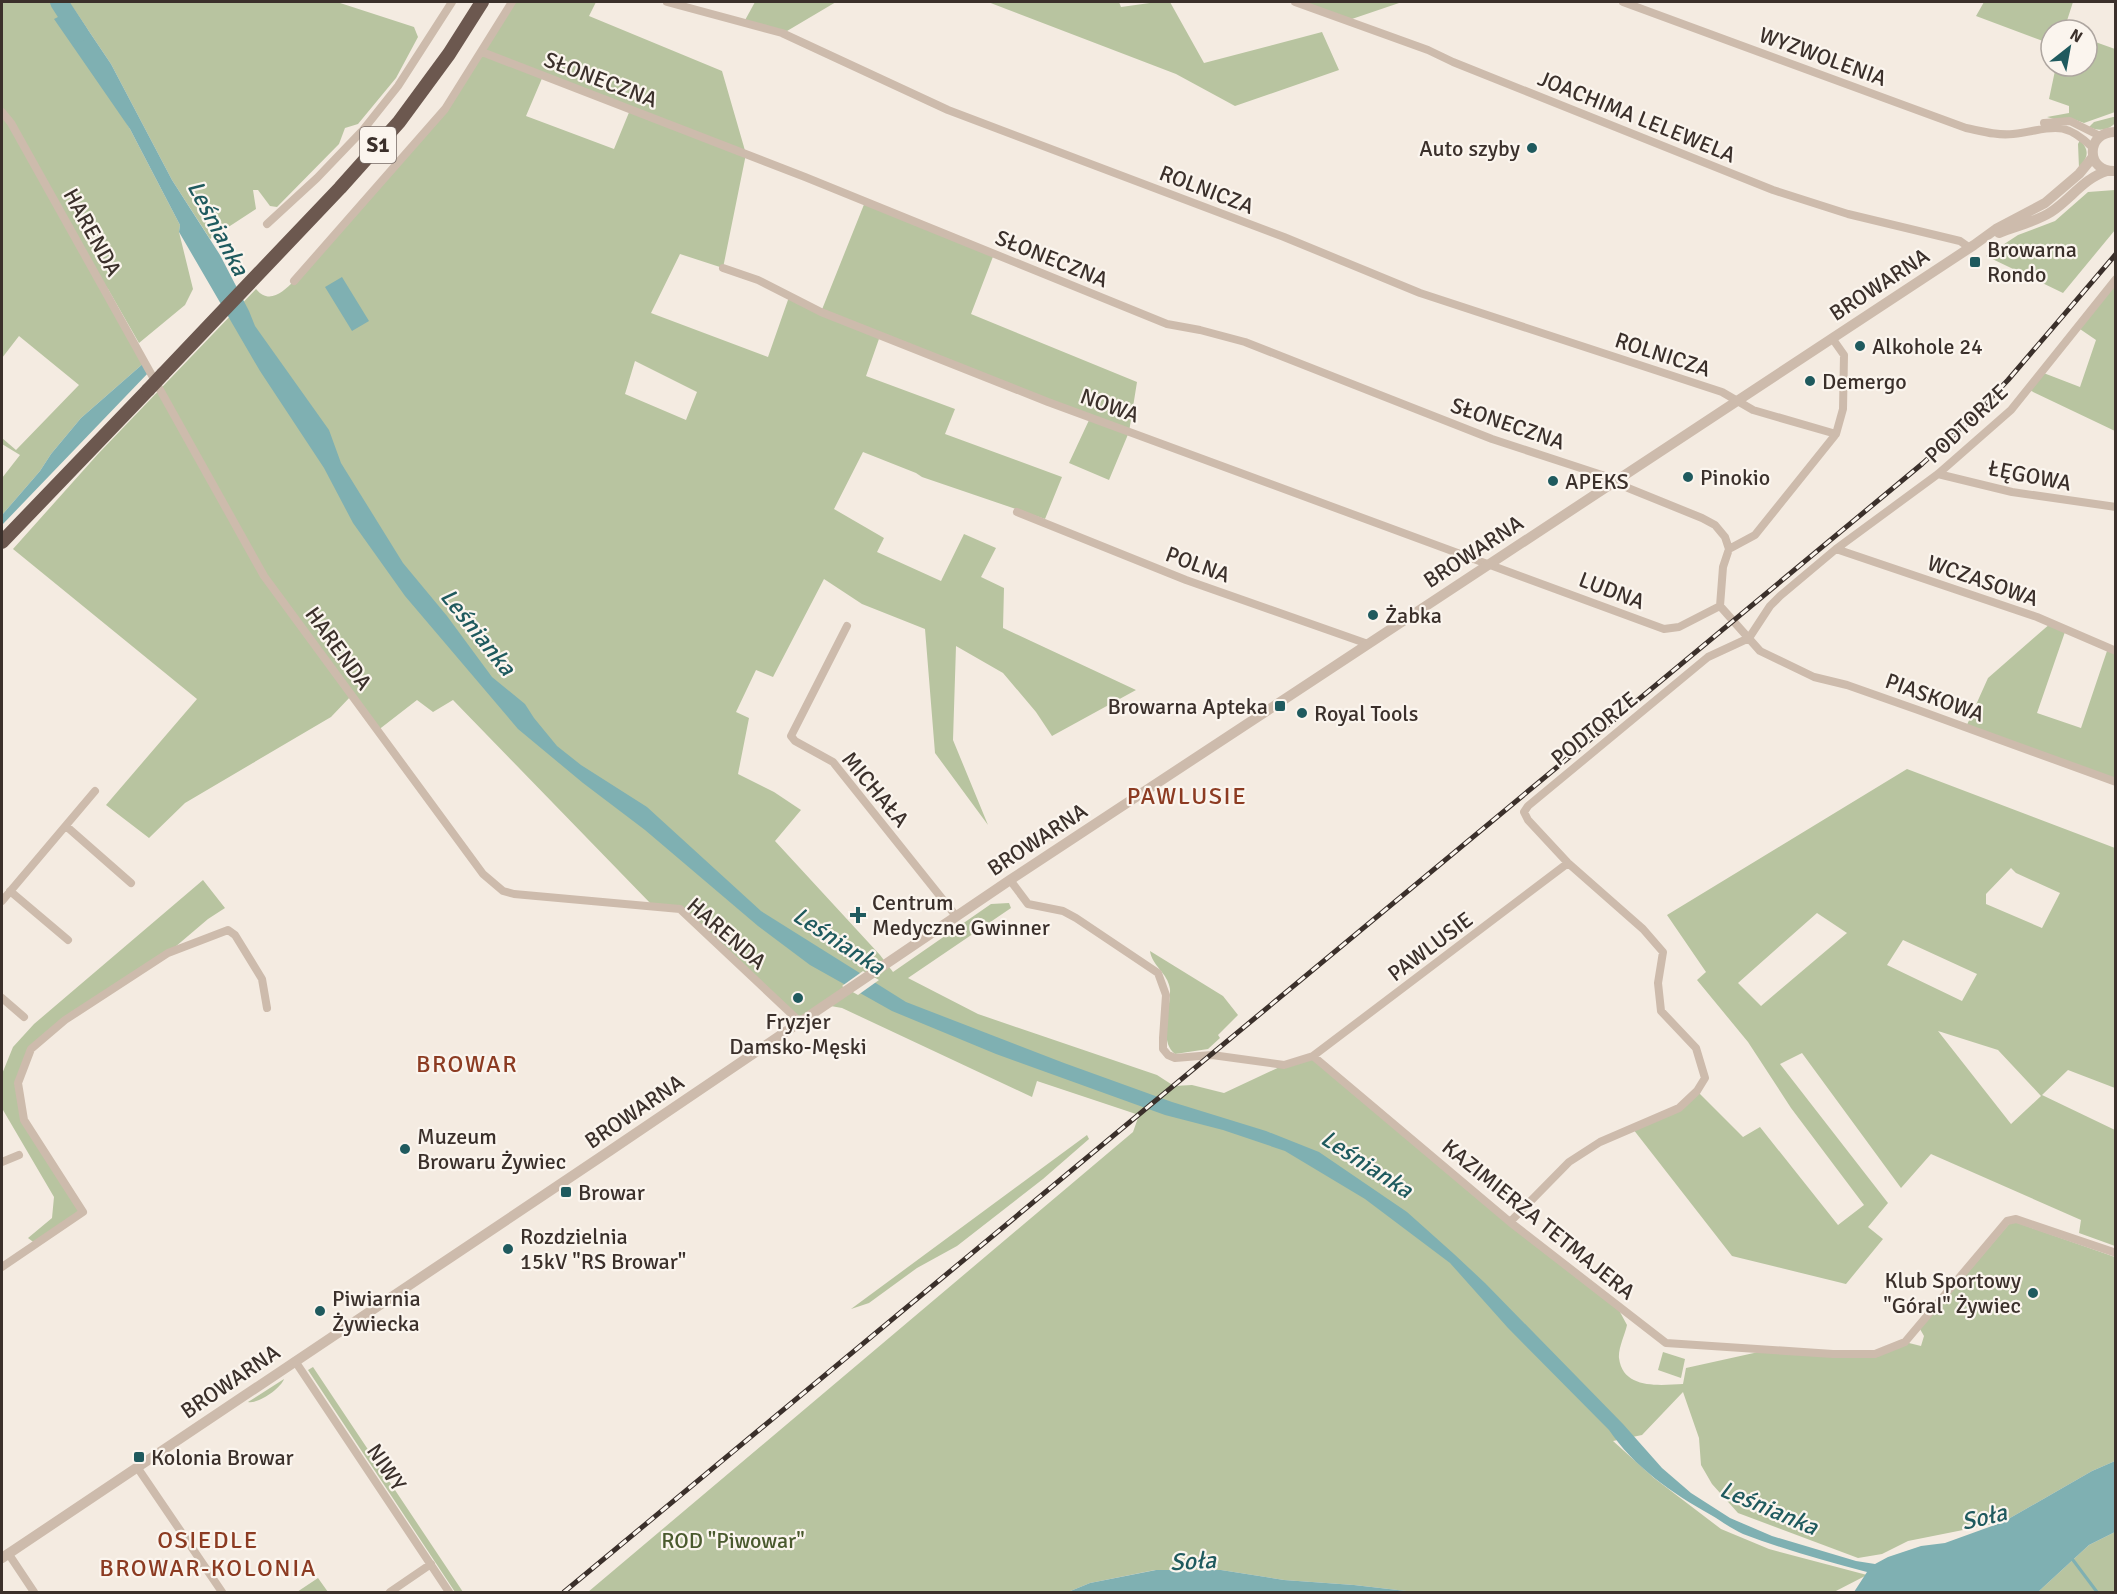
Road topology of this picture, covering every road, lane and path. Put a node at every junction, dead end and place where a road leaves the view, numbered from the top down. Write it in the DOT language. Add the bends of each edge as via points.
graph roads {
  1 [pos="452,2"];
  2 [pos="482,2"];
  3 [pos="512,2"];
  4 [pos="667,2"];
  5 [pos="1295,2"];
  6 [pos="1623,2"];
  7 [pos="482,52"];
  8 [pos="2,112"];
  9 [pos="2115,131"];
  10 [pos="2013,135"];
  11 [pos="2100,136"];
  12 [pos="2093,152"];
  13 [pos="2111,171"];
  14 [pos="267,224"];
  15 [pos="1975,244"];
  16 [pos="723,268"];
  17 [pos="294,281"];
  18 [pos="2115,281"];
  19 [pos="1832,338"];
  20 [pos="1737,401"];
  21 [pos="1836,434"];
  22 [pos="1938,474"];
  23 [pos="1614,481"];
  24 [pos="2115,507"];
  25 [pos="1017,512"];
  26 [pos="2,542"];
  27 [pos="1729,549"];
  28 [pos="1836,549"];
  29 [pos="1490,563"];
  30 [pos="1720,606"];
  31 [pos="847,626"];
  32 [pos="1749,638"];
  33 [pos="1368,644"];
  34 [pos="2115,651"];
  35 [pos="2115,782"];
  36 [pos="95,791"];
  37 [pos="66,826"];
  38 [pos="1568,863"];
  39 [pos="1010,880"];
  40 [pos="131,883"];
  41 [pos="10,891"];
  42 [pos="2,901"];
  43 [pos="956,916"];
  44 [pos="68,940"];
  45 [pos="2,998"];
  46 [pos="267,1008"];
  47 [pos="24,1017"];
  48 [pos="800,1022"];
  49 [pos="1313,1056"];
  50 [pos="19,1155"];
  51 [pos="2,1162"];
  52 [pos="1510,1222"];
  53 [pos="2115,1253"];
  54 [pos="2,1267"];
  55 [pos="295,1361"];
  56 [pos="137,1467"];
  57 [pos="5,1556"];
  58 [pos="430,1564"];
  59 [pos="34,1593"];
  60 [pos="222,1593"];
  61 [pos="390,1593"];
  62 [pos="449,1593"];
  1 -- 14 [label="street" via="398,86 363,130"];
  2 -- 26 [label="highway, S1, bridge" via="399,122"];
  3 -- 7 [label="street"];
  4 -- 20 [label="street, ROLNICZA" via="782,33 948,110 1284,237 1420,293 1722,392"];
  5 -- 15 [label="street, JOACHIMA LELEWELA" via="1428,50 1773,190"];
  6 -- 10 [label="street, WYZWOLENIA" via="1966,128"];
  7 -- 17 [label="street" via="445,109"];
  7 -- 23 [label="street, SŁONECZNA" via="805,177 1167,324 1245,342 1482,435"];
  8 -- 48 [label="street, HARENDA" via="264,576 483,874 503,891 514,894 680,909"];
  9 -- 11 [label="street"];
  10 -- 11 [label="street, WYZWOLENIA" via="2064,120"];
  10 -- 12 [label="street, WYZWOLENIA" via="2060,128 2079,135"];
  11 -- 12 [label="street, BROWARNA"];
  12 -- 13 [label="street" via="2098,166"];
  12 -- 15 [label="street, BROWARNA" via="2079,174 2050,200"];
  13 -- 15 [label="street, BROWARNA" via="2087,181 2051,212"];
  15 -- 19 [label="street, BROWARNA"];
  16 -- 29 [label="street, NOWA" via="758,280 821,312 1037,398"];
  18 -- 22 [label="street, PODTORZE" via="2011,410"];
  19 -- 20 [label="street, BROWARNA"];
  19 -- 21 [label="street" via="1844,354 1843,409"];
  20 -- 21 [label="street" via="1753,410"];
  20 -- 23 [label="street, BROWARNA"];
  21 -- 27 [label="street" via="1755,535"];
  22 -- 24 [label="street, ŁĘGOWA" via="2012,492"];
  22 -- 28 [label="street, PODTORZE"];
  23 -- 27 [label="street, SŁONECZNA" via="1715,525"];
  23 -- 29 [label="street, BROWARNA"];
  25 -- 33 [label="street, POLNA" via="1186,580"];
  27 -- 30 [label="street" via="1723,567"];
  28 -- 32 [label="street, PODTORZE" via="1770,606"];
  28 -- 34 [label="street, WCZASOWA" via="2037,617"];
  29 -- 30 [label="street, LUDNA" via="1664,628 1679,627"];
  29 -- 33 [label="street, BROWARNA"];
  30 -- 32 [label="street"];
  31 -- 43 [label="street, MICHAŁA" via="791,736 833,762"];
  32 -- 35 [label="street, PIASKOWA" via="1760,651 1814,677 1847,685"];
  32 -- 38 [label="street, PODTORZE" via="1708,657 1528,806 1524,812 1528,820"];
  33 -- 39 [label="street, BROWARNA"];
  36 -- 37 [label="street"];
  37 -- 40 [label="street"];
  37 -- 41 [label="street"];
  38 -- 49 [label="street, PAWLUSIE"];
  38 -- 52 [label="street, PODTORZE" via="1643,929 1663,952 1658,983 1661,1011 1696,1048 1705,1078 1679,1108 1600,1142 1569,1162"];
  39 -- 43 [label="street, BROWARNA"];
  39 -- 49 [label="street" via="1028,904 1063,911 1158,973 1166,995 1163,1049 1168,1056 1212,1055 1284,1065"];
  41 -- 42 [label="street"];
  41 -- 44 [label="street"];
  43 -- 48 [label="street, BROWARNA"];
  45 -- 47 [label="street"];
  46 -- 54 [label="street" via="262,979 228,930 168,953 65,1020 31,1049 18,1083 24,1120 83,1212"];
  48 -- 55 [label="street, BROWARNA"];
  49 -- 52 [label="street, KAZIMIERZA TETMAJERA"];
  50 -- 51 [label="street"];
  52 -- 53 [label="street, KAZIMIERZA TETMAJERA" via="1666,1343 1833,1354 1875,1354 1905,1342 2007,1221 2016,1219"];
  55 -- 56 [label="street, BROWARNA"];
  55 -- 58 [label="street, NIWY"];
  56 -- 57 [label="street, BROWARNA"];
  56 -- 60 [label="street"];
  57 -- 59 [label="street"];
  58 -- 61 [label="street"];
  58 -- 62 [label="street, NIWY"];
}
